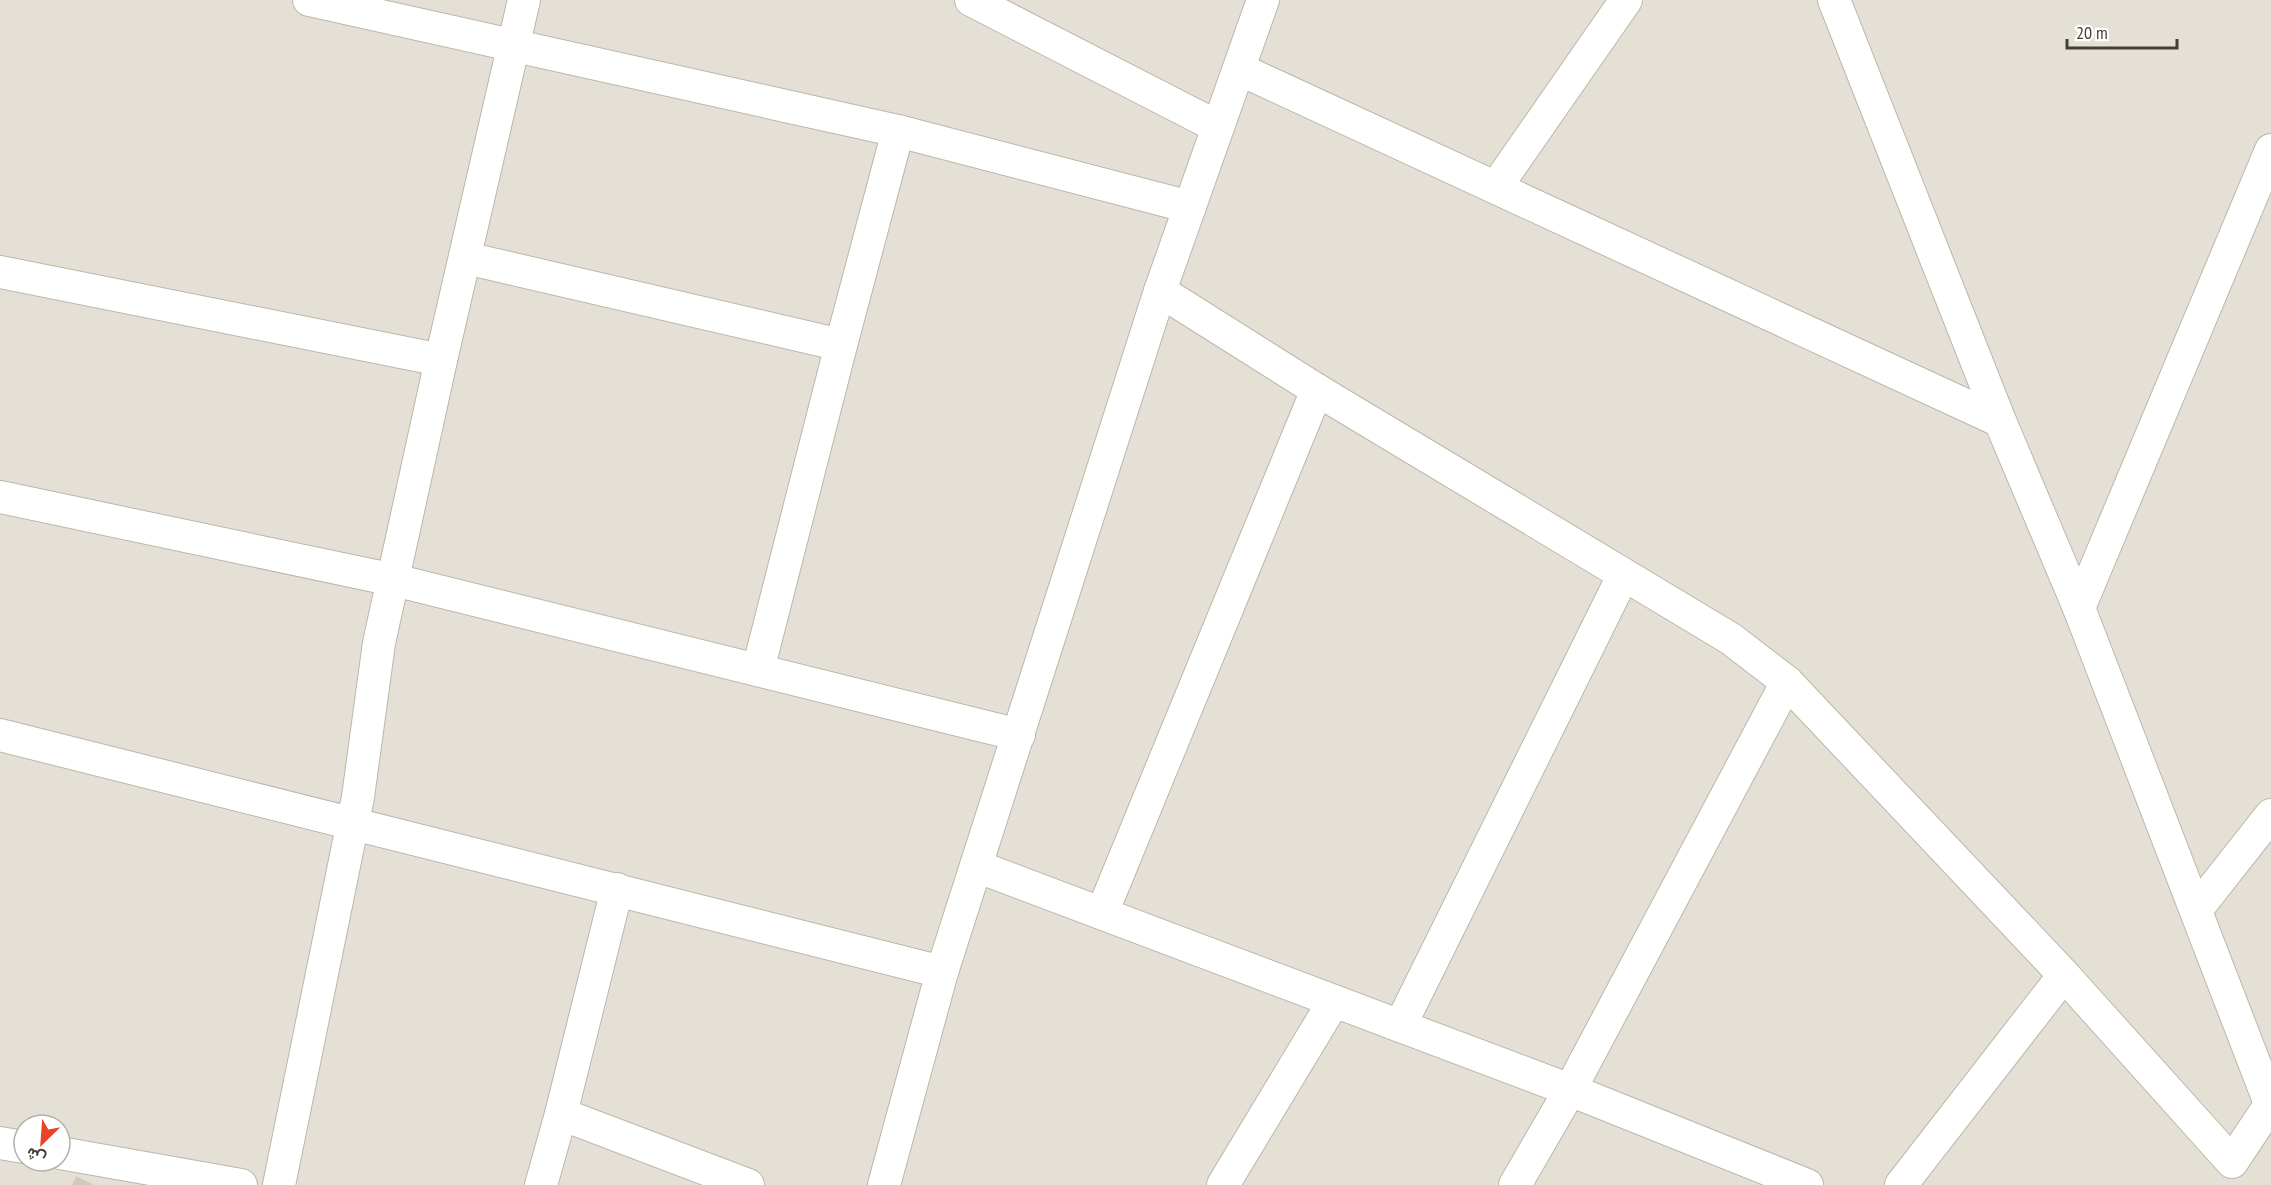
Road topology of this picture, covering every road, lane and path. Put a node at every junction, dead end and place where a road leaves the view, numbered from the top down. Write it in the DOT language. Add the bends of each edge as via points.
graph roads {
  1 [pos="309,0"];
  2 [pos="525,0"];
  3 [pos="971,0"];
  4 [pos="1263,0"];
  5 [pos="1626,0"];
  6 [pos="1834,0"];
  7 [pos="514,45"];
  8 [pos="1239,69"];
  9 [pos="1218,127"];
  10 [pos="898,131"];
  11 [pos="2271,150"];
  12 [pos="1496,187"];
  13 [pos="1190,207"];
  14 [pos="466,258"];
  15 [pos="0,272"];
  16 [pos="1160,291"];
  17 [pos="841,345"];
  18 [pos="441,360"];
  19 [pos="1317,390"];
  20 [pos="2000,421"];
  21 [pos="0,496"];
  22 [pos="1623,576"];
  23 [pos="394,580"];
  24 [pos="2079,608"];
  25 [pos="758,670"];
  26 [pos="1787,682"];
  27 [pos="0,735"];
  28 [pos="1019,735"];
  29 [pos="2271,815"];
  30 [pos="352,825"];
  31 [pos="976,866"];
  32 [pos="617,889"];
  33 [pos="2196,910"];
  34 [pos="1102,913"];
  35 [pos="942,972"];
  36 [pos="2064,975"];
  37 [pos="1335,1001"];
  38 [pos="1400,1026"];
  39 [pos="1570,1090"];
  40 [pos="2269,1090"];
  41 [pos="561,1114"];
  42 [pos="72,1155"];
  43 [pos="2225,1173"];
  44 [pos="1804,1184"];
  45 [pos="241,1185"];
  46 [pos="279,1185"];
  47 [pos="541,1185"];
  48 [pos="748,1185"];
  49 [pos="884,1185"];
  50 [pos="1224,1185"];
  51 [pos="1515,1185"];
  52 [pos="1901,1185"];
  1 -- 7 [label="street"];
  2 -- 7 [label="street"];
  3 -- 9 [label="street"];
  4 -- 8 [label="street"];
  5 -- 12 [label="street"];
  6 -- 20 [label="street"];
  7 -- 10 [label="street"];
  7 -- 14 [label="street"];
  8 -- 9 [label="street"];
  8 -- 12 [label="street"];
  9 -- 13 [label="street"];
  10 -- 13 [label="street"];
  10 -- 17 [label="street"];
  11 -- 24 [label="street"];
  12 -- 20 [label="street"];
  13 -- 16 [label="street"];
  14 -- 17 [label="street"];
  14 -- 18 [label="street"];
  15 -- 18 [label="street"];
  16 -- 19 [label="street"];
  16 -- 28 [label="street"];
  17 -- 25 [label="street"];
  18 -- 23 [label="street"];
  19 -- 22 [label="street"];
  19 -- 34 [label="street"];
  20 -- 24 [label="street"];
  21 -- 23 [label="street"];
  22 -- 26 [label="street" via="1731,639"];
  22 -- 38 [label="street"];
  23 -- 25 [label="street"];
  23 -- 30 [label="street" via="379,643"];
  24 -- 33 [label="street"];
  25 -- 28 [label="street"];
  26 -- 36 [label="street"];
  26 -- 39 [label="street"];
  27 -- 30 [label="street"];
  28 -- 31 [label="street"];
  29 -- 33 [label="street"];
  30 -- 32 [label="street"];
  30 -- 46 [label="street"];
  31 -- 34 [label="street"];
  31 -- 35 [label="street"];
  32 -- 35 [label="street"];
  32 -- 41 [label="street"];
  33 -- 40 [label="street"];
  34 -- 37 [label="street"];
  35 -- 49 [label="street"];
  36 -- 43 [label="street"];
  36 -- 52 [label="street"];
  37 -- 38 [label="street"];
  37 -- 50 [label="street"];
  38 -- 39 [label="street"];
  39 -- 44 [label="street"];
  39 -- 51 [label="street"];
  40 -- 43 [label="street"];
  41 -- 47 [label="street"];
  41 -- 48 [label="street"];
  42 -- 45 [label="street"];
}
